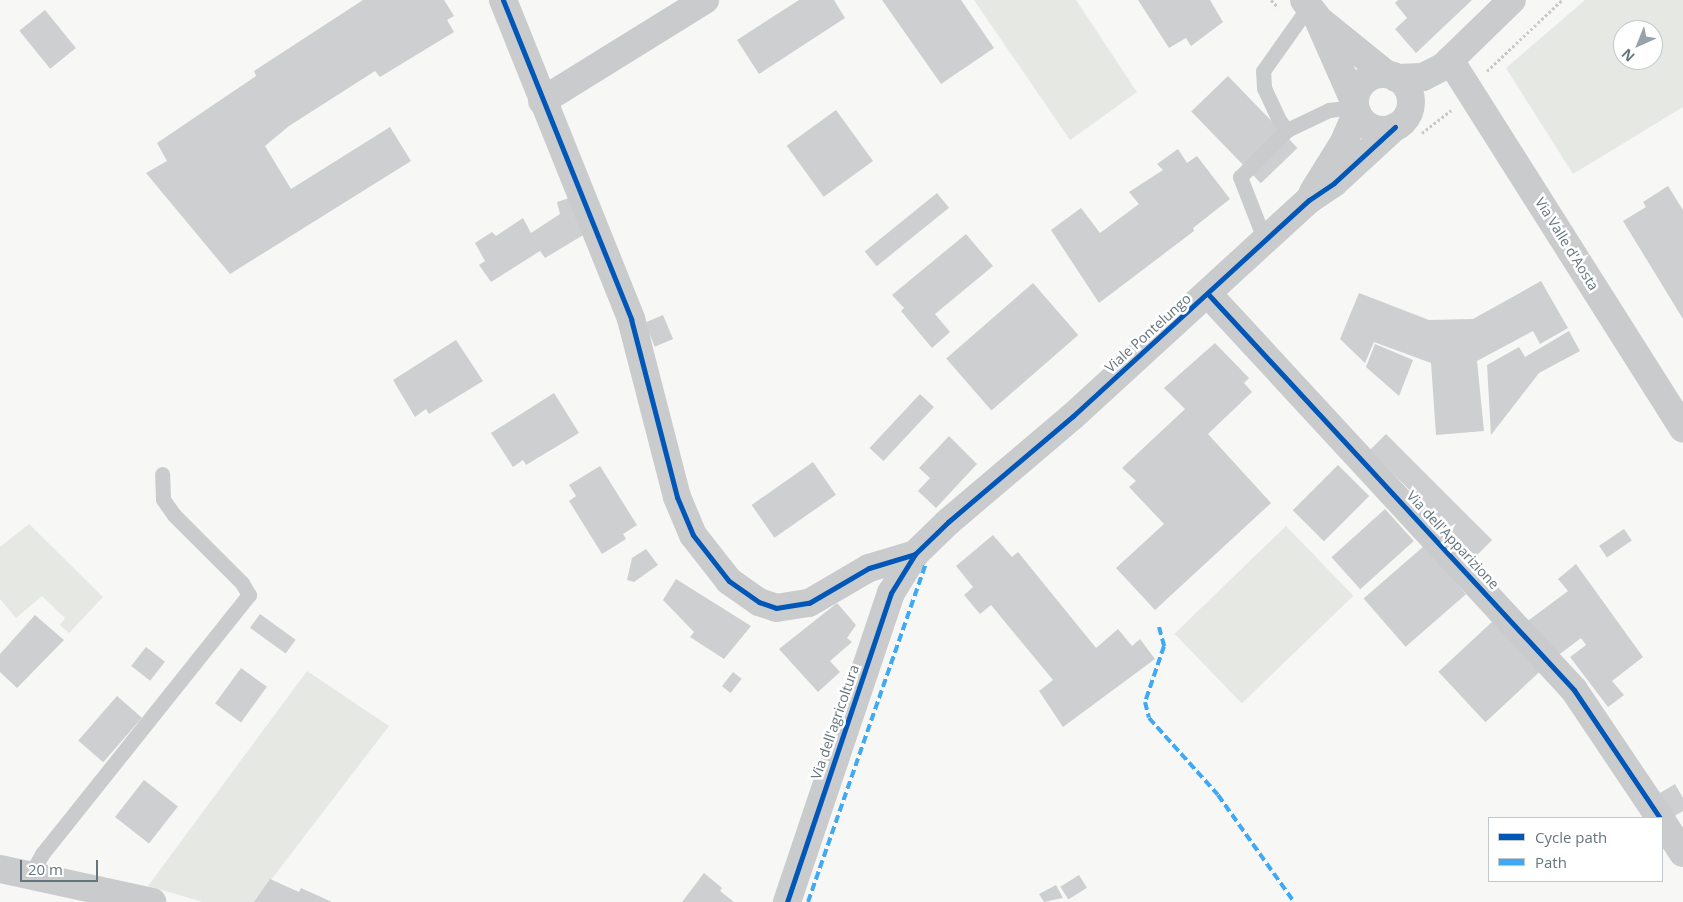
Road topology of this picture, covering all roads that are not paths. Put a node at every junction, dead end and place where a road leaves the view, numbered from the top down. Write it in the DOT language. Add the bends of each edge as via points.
graph roads {
  1 [pos="503,0"];
  2 [pos="705,0"];
  3 [pos="1512,0"];
  4 [pos="1310,8"];
  5 [pos="1446,64"];
  6 [pos="1391,76"];
  7 [pos="542,101"];
  8 [pos="1355,107"];
  9 [pos="1402,120"];
  10 [pos="1287,130"];
  11 [pos="1309,200"];
  12 [pos="1265,240"];
  13 [pos="1208,294"];
  14 [pos="1683,428"];
  15 [pos="162,474"];
  16 [pos="915,554"];
  17 [pos="1659,817"];
  18 [pos="1663,823"];
  19 [pos="1683,854"];
  20 [pos="0,869"];
  21 [pos="30,875"];
  22 [pos="152,902"];
  23 [pos="787,902"];
  1 -- 7 [label="street"];
  2 -- 7 [label="street"];
  3 -- 5 [label="street, Viale Pontelungo"];
  4 -- 6 [label="street"];
  4 -- 8 [label="street"];
  4 -- 10 [label="lane" via="1263,71 1264,88"];
  5 -- 6 [label="street, Viale Pontelungo" via="1422,77"];
  5 -- 9 [label="street, Viale Pontelungo" via="1430,93"];
  5 -- 14 [label="street, Via Valle d'Aosta"];
  6 -- 8 [label="street" via="1368,78 1356,93"];
  6 -- 9 [label="street" via="1403,82 1410,97"];
  7 -- 16 [label="street" via="631,319 677,496 693,535 729,581 759,602 776,608 794,608 809,603 869,568"];
  8 -- 9 [label="street" via="1368,126 1377,130"];
  8 -- 10 [label="lane" via="1330,110"];
  8 -- 11 [label="street, Viale Pontelungo" via="1344,142 1323,171"];
  9 -- 11 [label="street, Viale Pontelungo" via="1334,183"];
  10 -- 12 [label="lane" via="1240,177"];
  11 -- 12 [label="street, Viale Pontelungo"];
  12 -- 13 [label="street, Viale Pontelungo"];
  13 -- 16 [label="street, Viale Pontelungo"];
  13 -- 17 [label="street, Via dell'Apparizione" via="1574,690"];
  15 -- 21 [label="lane" via="163,498 174,515 242,583 249,595 42,854"];
  16 -- 23 [label="street, Via dell'agricoltura" via="891,593"];
  18 -- 19 [label="street"];
  20 -- 21 [label="street"];
  21 -- 22 [label="street"];
}
